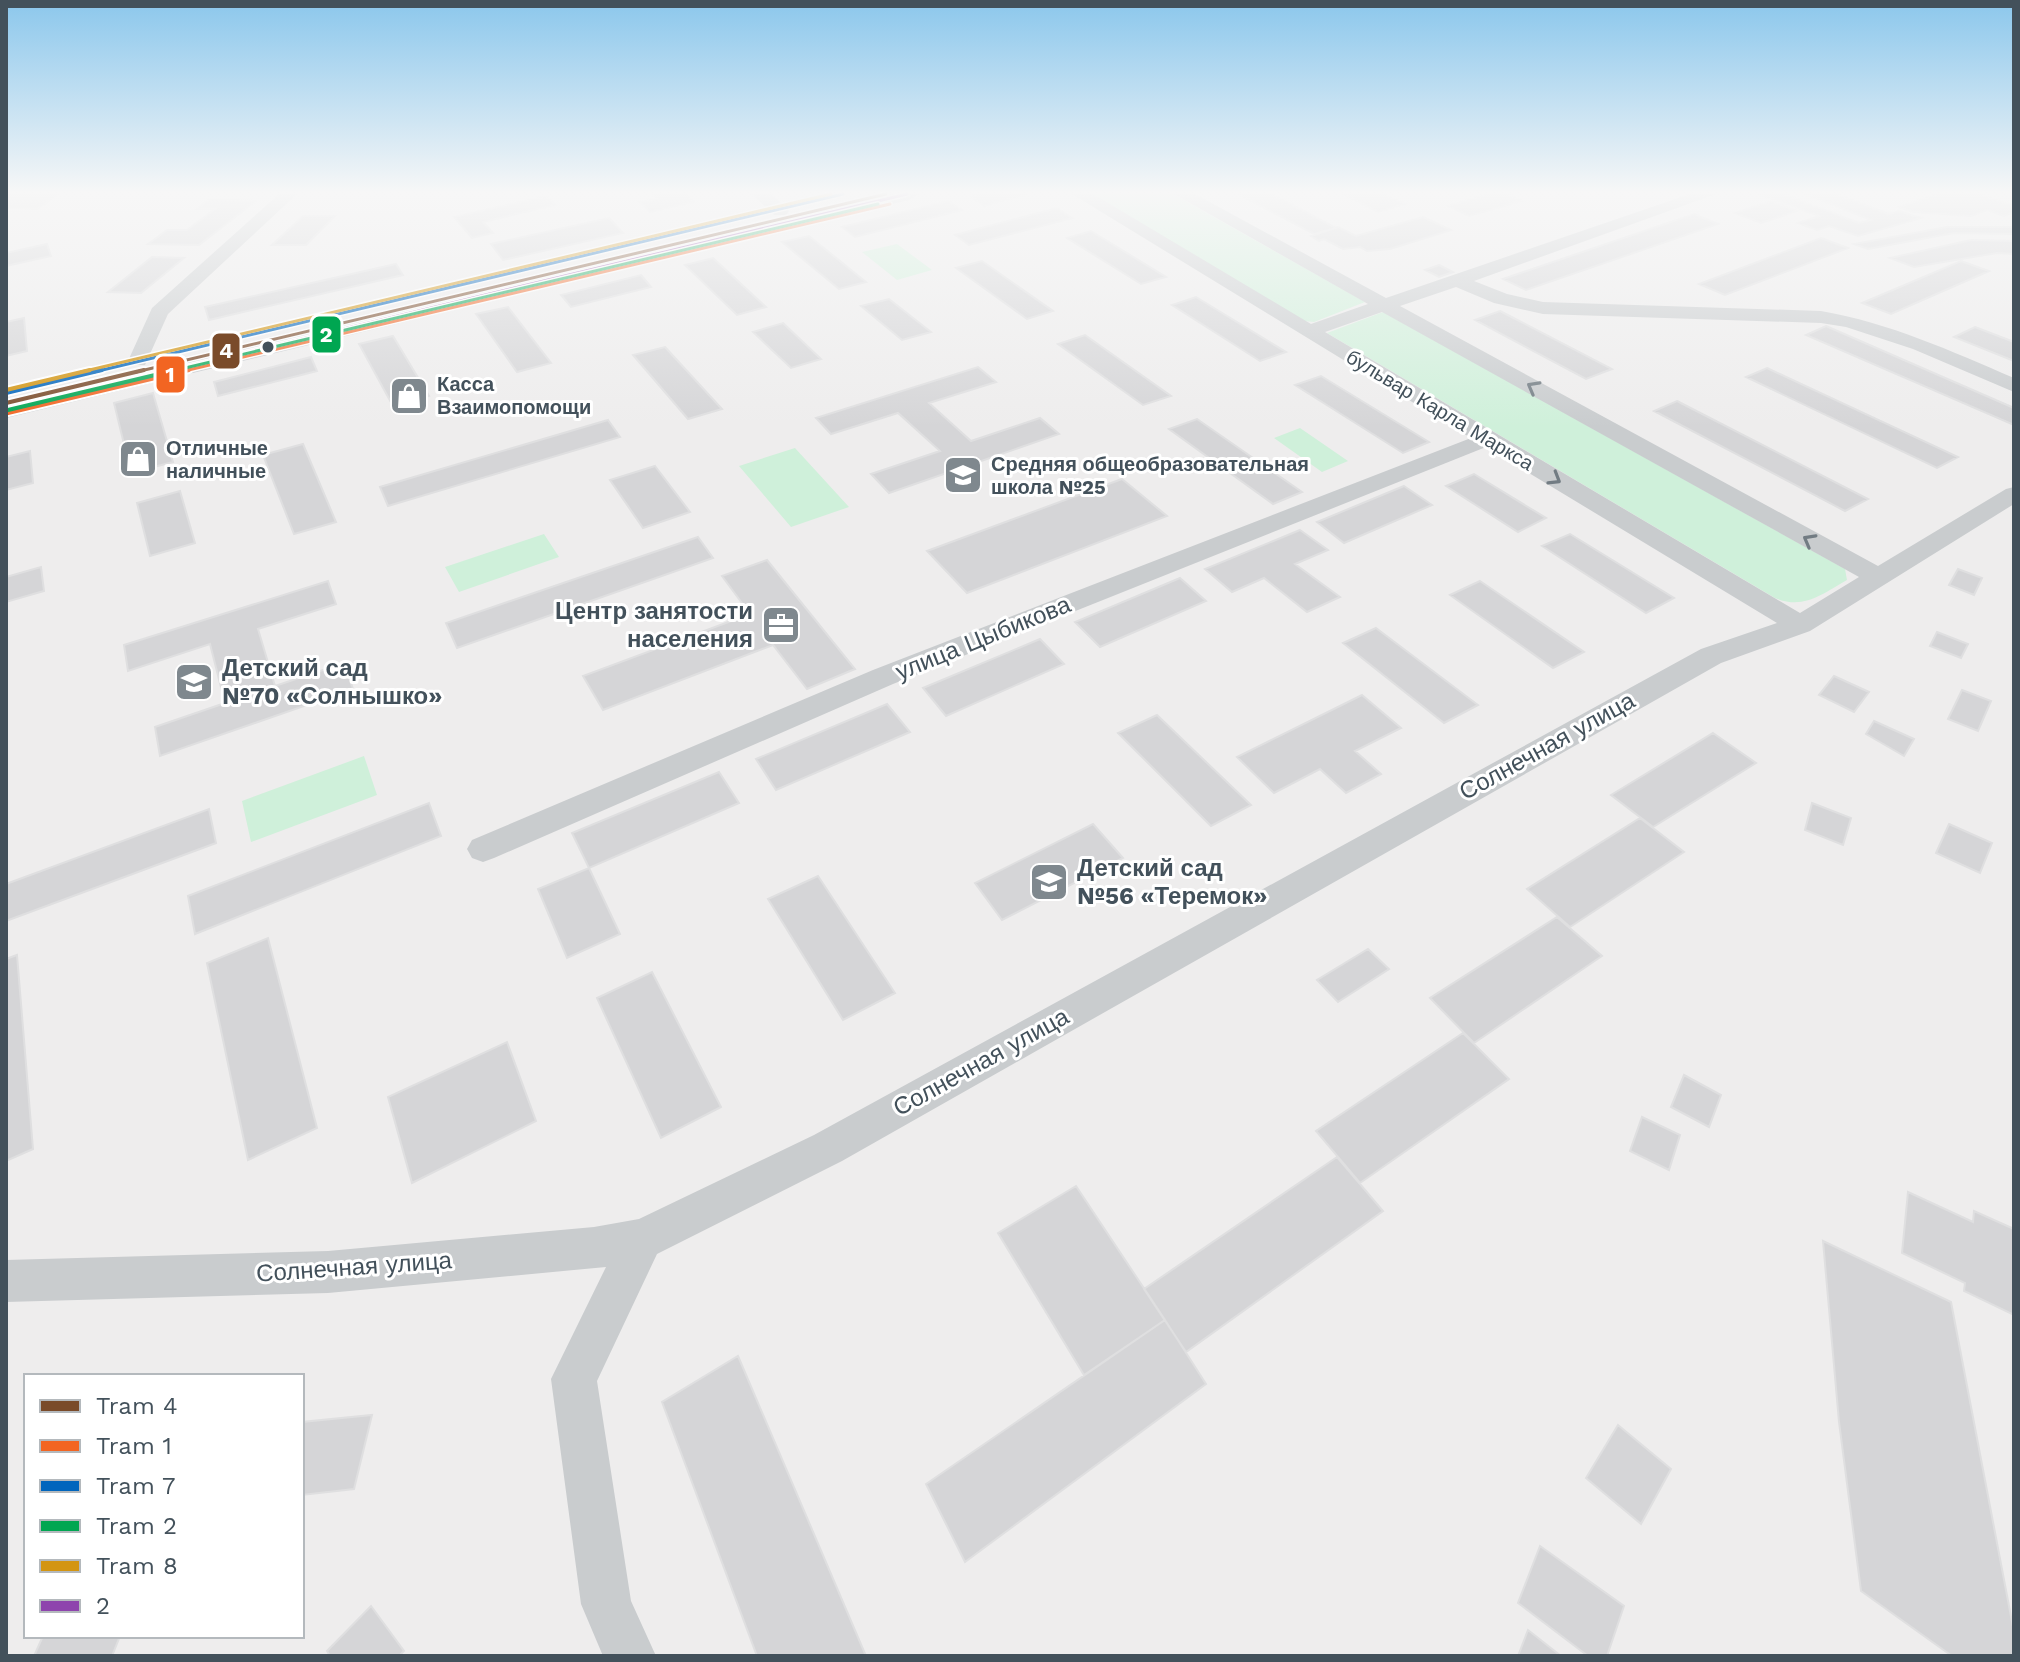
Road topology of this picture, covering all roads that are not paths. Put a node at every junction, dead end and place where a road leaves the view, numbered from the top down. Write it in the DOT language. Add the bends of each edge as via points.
graph roads {
  1 [pos="204,272"];
  2 [pos="541,272"];
  3 [pos="566,272"];
  4 [pos="1210,272"];
  5 [pos="1324,272"];
  6 [pos="1481,272"];
  7 [pos="1456,280"];
  8 [pos="1383,304"];
  9 [pos="1309,331"];
  10 [pos="138,361"];
  11 [pos="2014,386"];
  12 [pos="6,391"];
  13 [pos="6,410"];
  14 [pos="1487,439"];
  15 [pos="2014,494"];
  16 [pos="1878,577"];
  17 [pos="1800,625"];
  18 [pos="483,849"];
  19 [pos="642,1239"];
  20 [pos="6,1281"];
  21 [pos="630,1656"];
  1 -- 10 [label="street" via="159,312"];
  2 -- 10 [label="main road"];
  3 -- 13 [label="main road"];
  4 -- 9 [label="street, бульвар Карла Маркса"];
  5 -- 8 [label="street"];
  6 -- 7 [label="street"];
  7 -- 8 [label="street"];
  7 -- 11 [label="street" via="1501,299 1543,308 1851,321 1885,330"];
  8 -- 9 [label="street"];
  16 -- 8 [label="street, one-way"];
  9 -- 14 [label="street, бульвар Карла Маркса"];
  10 -- 12 [label="main road"];
  14 -- 17 [label="street, бульвар Карла Маркса, one-way"];
  14 -- 18 [label="street, улица Цыбикова" via="883,677"];
  15 -- 16 [label="street, Солнечная улица"];
  16 -- 17 [label="street, Солнечная улица"];
  17 -- 19 [label="street, Солнечная улица" via="1711,656 828,1148"];
  19 -- 20 [label="street, Солнечная улица" via="328,1272"];
  19 -- 21 [label="street" via="574,1379 606,1604"];
}
